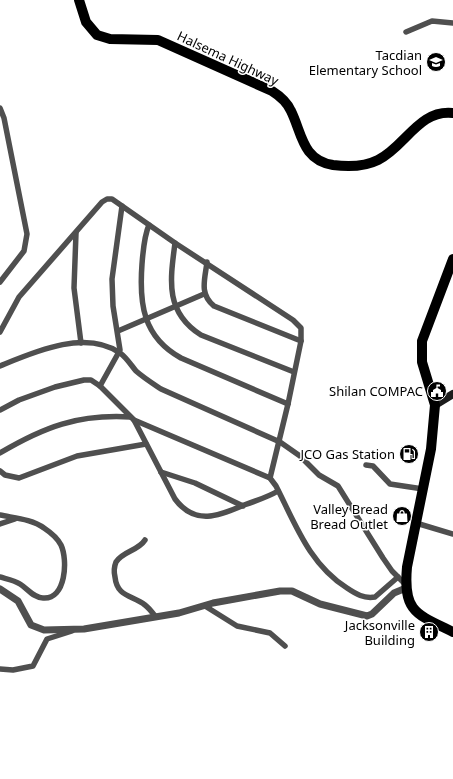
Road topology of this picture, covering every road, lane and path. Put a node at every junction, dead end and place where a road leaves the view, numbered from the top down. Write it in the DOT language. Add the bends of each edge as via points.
graph roads {
  1 [pos="79,0"];
  2 [pos="453,23"];
  3 [pos="406,32"];
  4 [pos="0,108"];
  5 [pos="453,113"];
  6 [pos="122,206"];
  7 [pos="149,225"];
  8 [pos="76,233"];
  9 [pos="175,243"];
  10 [pos="453,259"];
  11 [pos="207,262"];
  12 [pos="0,282"];
  13 [pos="204,294"];
  14 [pos="175,305"];
  15 [pos="146,318"];
  16 [pos="118,330"];
  17 [pos="0,332"];
  18 [pos="301,341"];
  19 [pos="81,343"];
  20 [pos="120,353"];
  21 [pos="0,366"];
  22 [pos="294,372"];
  23 [pos="100,386"];
  24 [pos="453,394"];
  25 [pos="288,404"];
  26 [pos="435,405"];
  27 [pos="0,410"];
  28 [pos="132,418"];
  29 [pos="280,442"];
  30 [pos="146,444"];
  31 [pos="0,453"];
  32 [pos="366,465"];
  33 [pos="0,471"];
  34 [pos="161,472"];
  35 [pos="270,478"];
  36 [pos="423,489"];
  37 [pos="278,491"];
  38 [pos="243,506"];
  39 [pos="0,515"];
  40 [pos="16,519"];
  41 [pos="416,523"];
  42 [pos="0,524"];
  43 [pos="453,534"];
  44 [pos="145,540"];
  45 [pos="0,576"];
  46 [pos="403,583"];
  47 [pos="0,589"];
  48 [pos="205,606"];
  49 [pos="155,616"];
  50 [pos="72,631"];
  51 [pos="453,632"];
  52 [pos="285,646"];
  53 [pos="0,669"];
  1 -- 5 [label="highway, Halsema Highway" via="86,22 97,35 110,39 158,40 272,91 290,110 304,146 324,162 351,166 371,163 386,156 427,118 442,113"];
  2 -- 3 [label="street" via="432,21"];
  4 -- 12 [label="street" via="6,126 27,234 24,251"];
  6 -- 7 [label="street"];
  6 -- 8 [label="street" via="112,199 107,199"];
  6 -- 16 [label="street" via="112,279 113,306"];
  7 -- 9 [label="street"];
  7 -- 15 [label="street" via="143,252 141,280 142,306"];
  8 -- 17 [label="street" via="19,297"];
  8 -- 19 [label="street" via="74,288"];
  9 -- 11 [label="street"];
  9 -- 14 [label="street" via="171,271"];
  10 -- 26 [label="highway" via="422,340 422,362"];
  11 -- 13 [label="street"];
  11 -- 18 [label="street" via="300,326"];
  13 -- 14 [label="street"];
  13 -- 18 [label="street" via="214,306"];
  14 -- 15 [label="street"];
  14 -- 22 [label="street" via="183,320 201,335"];
  15 -- 16 [label="street"];
  15 -- 25 [label="street" via="155,336 170,352"];
  16 -- 20 [label="street"];
  18 -- 22 [label="street"];
  19 -- 20 [label="street" via="98,344"];
  19 -- 21 [label="street" via="47,348"];
  20 -- 23 [label="street"];
  20 -- 29 [label="street" via="143,377 161,389"];
  22 -- 25 [label="street"];
  23 -- 27 [label="street" via="86,380 72,383 26,397"];
  23 -- 28 [label="street"];
  24 -- 26 [label="main road"];
  25 -- 29 [label="street"];
  26 -- 36 [label="highway"];
  28 -- 30 [label="street"];
  28 -- 31 [label="street" via="112,417 66,422 38,431"];
  28 -- 35 [label="street"];
  29 -- 35 [label="street"];
  29 -- 46 [label="street" via="340,488 383,558"];
  30 -- 33 [label="street" via="77,456 19,478 5,475"];
  30 -- 34 [label="street"];
  32 -- 36 [label="street" via="374,466 390,484"];
  34 -- 38 [label="street" via="195,483"];
  34 -- 38 [label="street" via="179,504 194,514 218,516"];
  35 -- 37 [label="street"];
  36 -- 41 [label="highway"];
  37 -- 38 [label="street"];
  37 -- 46 [label="street" via="313,557 334,580 362,597 375,598"];
  39 -- 40 [label="street"];
  40 -- 42 [label="street"];
  40 -- 45 [label="street" via="38,524 54,537 61,546 66,570 55,594 46,598 35,596 19,584"];
  41 -- 43 [label="street"];
  41 -- 46 [label="highway"];
  44 -- 49 [label="street" via="140,547 121,557 116,563 115,583 122,594 144,604"];
  46 -- 48 [label="street" via="399,590 367,616 320,604 287,591"];
  46 -- 51 [label="highway" via="415,611"];
  47 -- 50 [label="street" via="18,601 31,625 44,630"];
  48 -- 49 [label="street"];
  48 -- 52 [label="street" via="237,626 270,633"];
  49 -- 50 [label="street"];
  50 -- 53 [label="street" via="47,639 33,666 13,670"];
}
